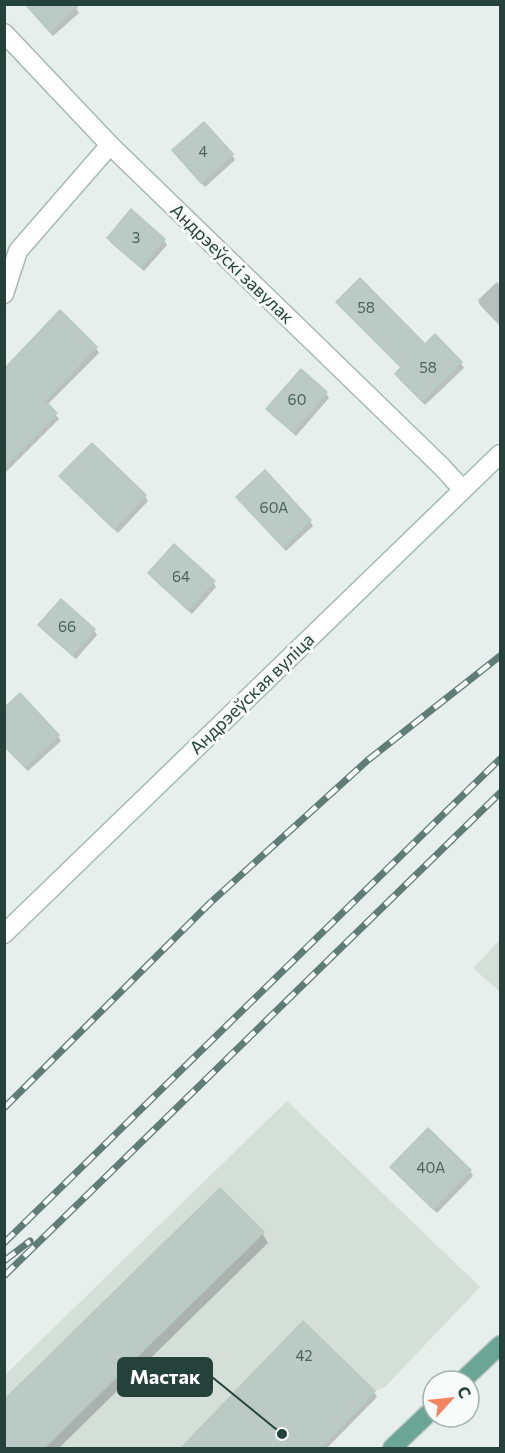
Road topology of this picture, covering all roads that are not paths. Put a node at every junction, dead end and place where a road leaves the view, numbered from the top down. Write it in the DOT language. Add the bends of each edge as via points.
graph roads {
  1 [pos="4,33"];
  2 [pos="110,146"];
  3 [pos="4,294"];
  4 [pos="501,454"];
  5 [pos="463,490"];
  6 [pos="4,934"];
  7 [pos="501,1345"];
  8 [pos="475,1369"];
  9 [pos="421,1421"];
  10 [pos="392,1449"];
  1 -- 2 [label="street, Андрэеўскі завулак"];
  2 -- 3 [label="street" via="18,250"];
  2 -- 5 [label="street, Андрэеўскі завулак"];
  4 -- 5 [label="street, Андрэеўская вуліца"];
  5 -- 6 [label="street, Андрэеўская вуліца"];
  7 -- 8 [label="main road"];
  9 -- 10 [label="main road"];
}
